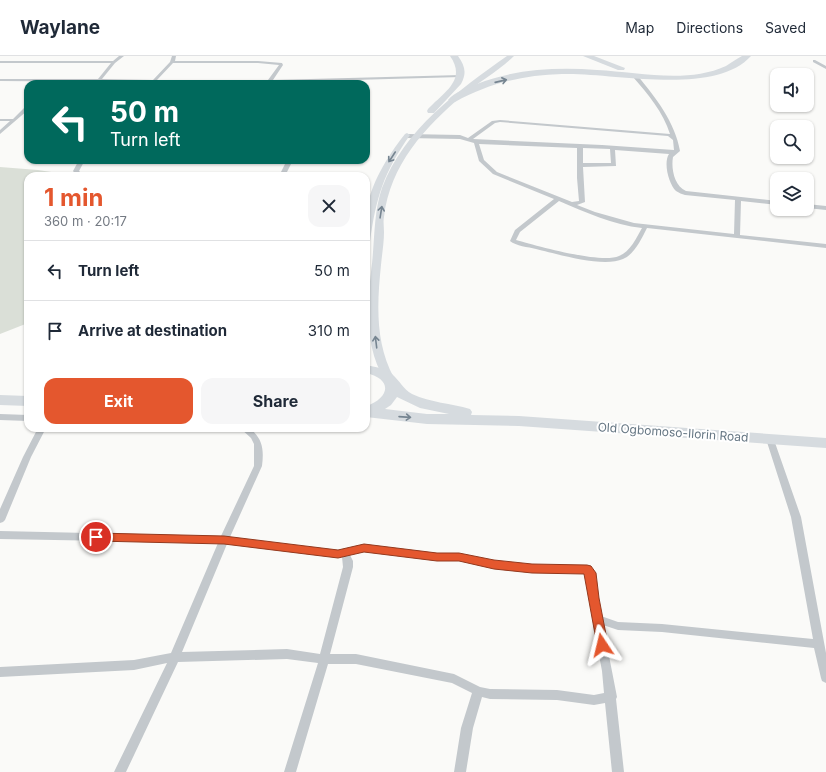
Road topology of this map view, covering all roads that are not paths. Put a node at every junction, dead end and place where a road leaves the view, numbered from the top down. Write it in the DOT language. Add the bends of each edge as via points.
graph roads {
  1 [pos="47,56"];
  2 [pos="122,56"];
  3 [pos="174,56"];
  4 [pos="225,56"];
  5 [pos="454,56"];
  6 [pos="503,56"];
  7 [pos="511,56"];
  8 [pos="587,56"];
  9 [pos="746,56"];
  10 [pos="728,59"];
  11 [pos="42,61"];
  12 [pos="814,61"];
  13 [pos="0,62"];
  14 [pos="114,62"];
  15 [pos="172,62"];
  16 [pos="221,62"];
  17 [pos="826,68"];
  18 [pos="274,76"];
  19 [pos="461,76"];
  20 [pos="635,76"];
  21 [pos="1,80"];
  22 [pos="100,80"];
  23 [pos="155,80"];
  24 [pos="271,80"];
  25 [pos="283,80"];
  26 [pos="370,80"];
  27 [pos="24,81"];
  28 [pos="452,100"];
  29 [pos="24,111"];
  30 [pos="431,111"];
  31 [pos="0,120"];
  32 [pos="14,120"];
  33 [pos="0,134"];
  34 [pos="407,136"];
  35 [pos="415,136"];
  36 [pos="673,136"];
  37 [pos="473,140"];
  38 [pos="580,146"];
  39 [pos="612,148"];
  40 [pos="674,154"];
  41 [pos="581,165"];
  42 [pos="374,191"];
  43 [pos="386,192"];
  44 [pos="558,199"];
  45 [pos="738,199"];
  46 [pos="770,202"];
  47 [pos="571,204"];
  48 [pos="814,207"];
  49 [pos="826,208"];
  50 [pos="370,216"];
  51 [pos="645,227"];
  52 [pos="370,229"];
  53 [pos="380,230"];
  54 [pos="736,236"];
  55 [pos="826,246"];
  56 [pos="370,370"];
  57 [pos="390,381"];
  58 [pos="0,400"];
  59 [pos="24,401"];
  60 [pos="370,410"];
  61 [pos="370,412"];
  62 [pos="0,417"];
  63 [pos="24,418"];
  64 [pos="519,421"];
  65 [pos="40,432"];
  66 [pos="250,432"];
  67 [pos="770,439"];
  68 [pos="826,443"];
  69 [pos="0,520"];
  70 [pos="0,535"];
  71 [pos="224,540"];
  72 [pos="344,553"];
  73 [pos="598,619"];
  74 [pos="819,644"];
  75 [pos="175,657"];
  76 [pos="324,659"];
  77 [pos="0,672"];
  78 [pos="826,678"];
  79 [pos="478,691"];
  80 [pos="611,697"];
  81 [pos="120,772"];
  82 [pos="290,772"];
  83 [pos="460,772"];
  84 [pos="618,772"];
  1 -- 11 [label="street"];
  2 -- 14 [label="street"];
  3 -- 15 [label="street"];
  4 -- 16 [label="street"];
  5 -- 19 [label="highway" via="461,66"];
  6 -- 30 [label="street"];
  7 -- 28 [label="street"];
  8 -- 10 [label="highway" via="624,68 663,73 704,70"];
  9 -- 20 [label="highway" via="732,67 711,73 672,77"];
  11 -- 13 [label="street"];
  11 -- 14 [label="street"];
  12 -- 17 [label="street"];
  14 -- 22 [label="street"];
  15 -- 16 [label="street"];
  15 -- 23 [label="street"];
  16 -- 18 [label="street" via="280,64"];
  18 -- 24 [label="street"];
  18 -- 25 [label="street"];
  19 -- 26 [label="street"];
  19 -- 30 [label="highway"];
  28 -- 20 [label="highway, one-way" via="474,88 530,74 574,71"];
  20 -- 36 [label="street" via="664,115"];
  21 -- 27 [label="street"];
  28 -- 35 [label="street"];
  29 -- 32 [label="street"];
  30 -- 34 [label="street"];
  31 -- 32 [label="street"];
  32 -- 33 [label="street"];
  34 -- 35 [label="street"];
  34 -- 42 [label="street, one-way" via="385,167"];
  35 -- 37 [label="street" via="460,137"];
  35 -- 43 [label="street" via="397,164"];
  36 -- 37 [label="street" via="500,121 494,122"];
  36 -- 40 [label="street" via="677,151"];
  37 -- 38 [label="street"];
  37 -- 44 [label="street" via="482,162 488,168"];
  38 -- 39 [label="street"];
  38 -- 41 [label="street"];
  39 -- 40 [label="street"];
  39 -- 41 [label="street" via="612,166"];
  40 -- 45 [label="street" via="669,159 673,179 679,191"];
  41 -- 47 [label="street" via="582,202"];
  42 -- 43 [label="street"];
  42 -- 50 [label="street"];
  53 -- 43 [label="street, one-way" via="380,215"];
  44 -- 47 [label="street"];
  44 -- 51 [label="street" via="517,231 513,241 588,258 613,260 625,256"];
  45 -- 46 [label="street"];
  45 -- 54 [label="street"];
  47 -- 51 [label="street" via="612,219"];
  48 -- 49 [label="street"];
  51 -- 54 [label="street"];
  52 -- 53 [label="street"];
  57 -- 53 [label="street, one-way" via="381,366 375,329 374,292"];
  54 -- 55 [label="street"];
  56 -- 57 [label="highway" via="381,373"];
  57 -- 60 [label="highway" via="393,389 388,401"];
  57 -- 64 [label="highway" via="399,392 422,403"];
  58 -- 59 [label="highway"];
  61 -- 64 [label="highway, one-way" via="427,418"];
  62 -- 63 [label="street"];
  64 -- 67 [label="highway, Old Ogbomoso-Ilorin Road"];
  65 -- 69 [label="street"];
  66 -- 71 [label="street" via="258,440 258,466"];
  67 -- 68 [label="highway, Old Ogbomoso-Ilorin Road"];
  67 -- 74 [label="street" via="796,517"];
  70 -- 71 [label="street"];
  71 -- 72 [label="street"];
  71 -- 75 [label="street"];
  72 -- 73 [label="street" via="364,548 437,557 459,557 494,565 532,569 587,569 590,573"];
  72 -- 76 [label="street" via="348,567"];
  73 -- 74 [label="street" via="618,626"];
  73 -- 80 [label="street"];
  74 -- 78 [label="street"];
  75 -- 76 [label="street" via="286,654"];
  75 -- 77 [label="street" via="134,665"];
  75 -- 81 [label="street"];
  76 -- 79 [label="street" via="356,659 454,679"];
  76 -- 82 [label="street"];
  79 -- 80 [label="street" via="490,694 557,695 594,700"];
  79 -- 83 [label="street" via="467,728"];
  80 -- 84 [label="street"];
}
